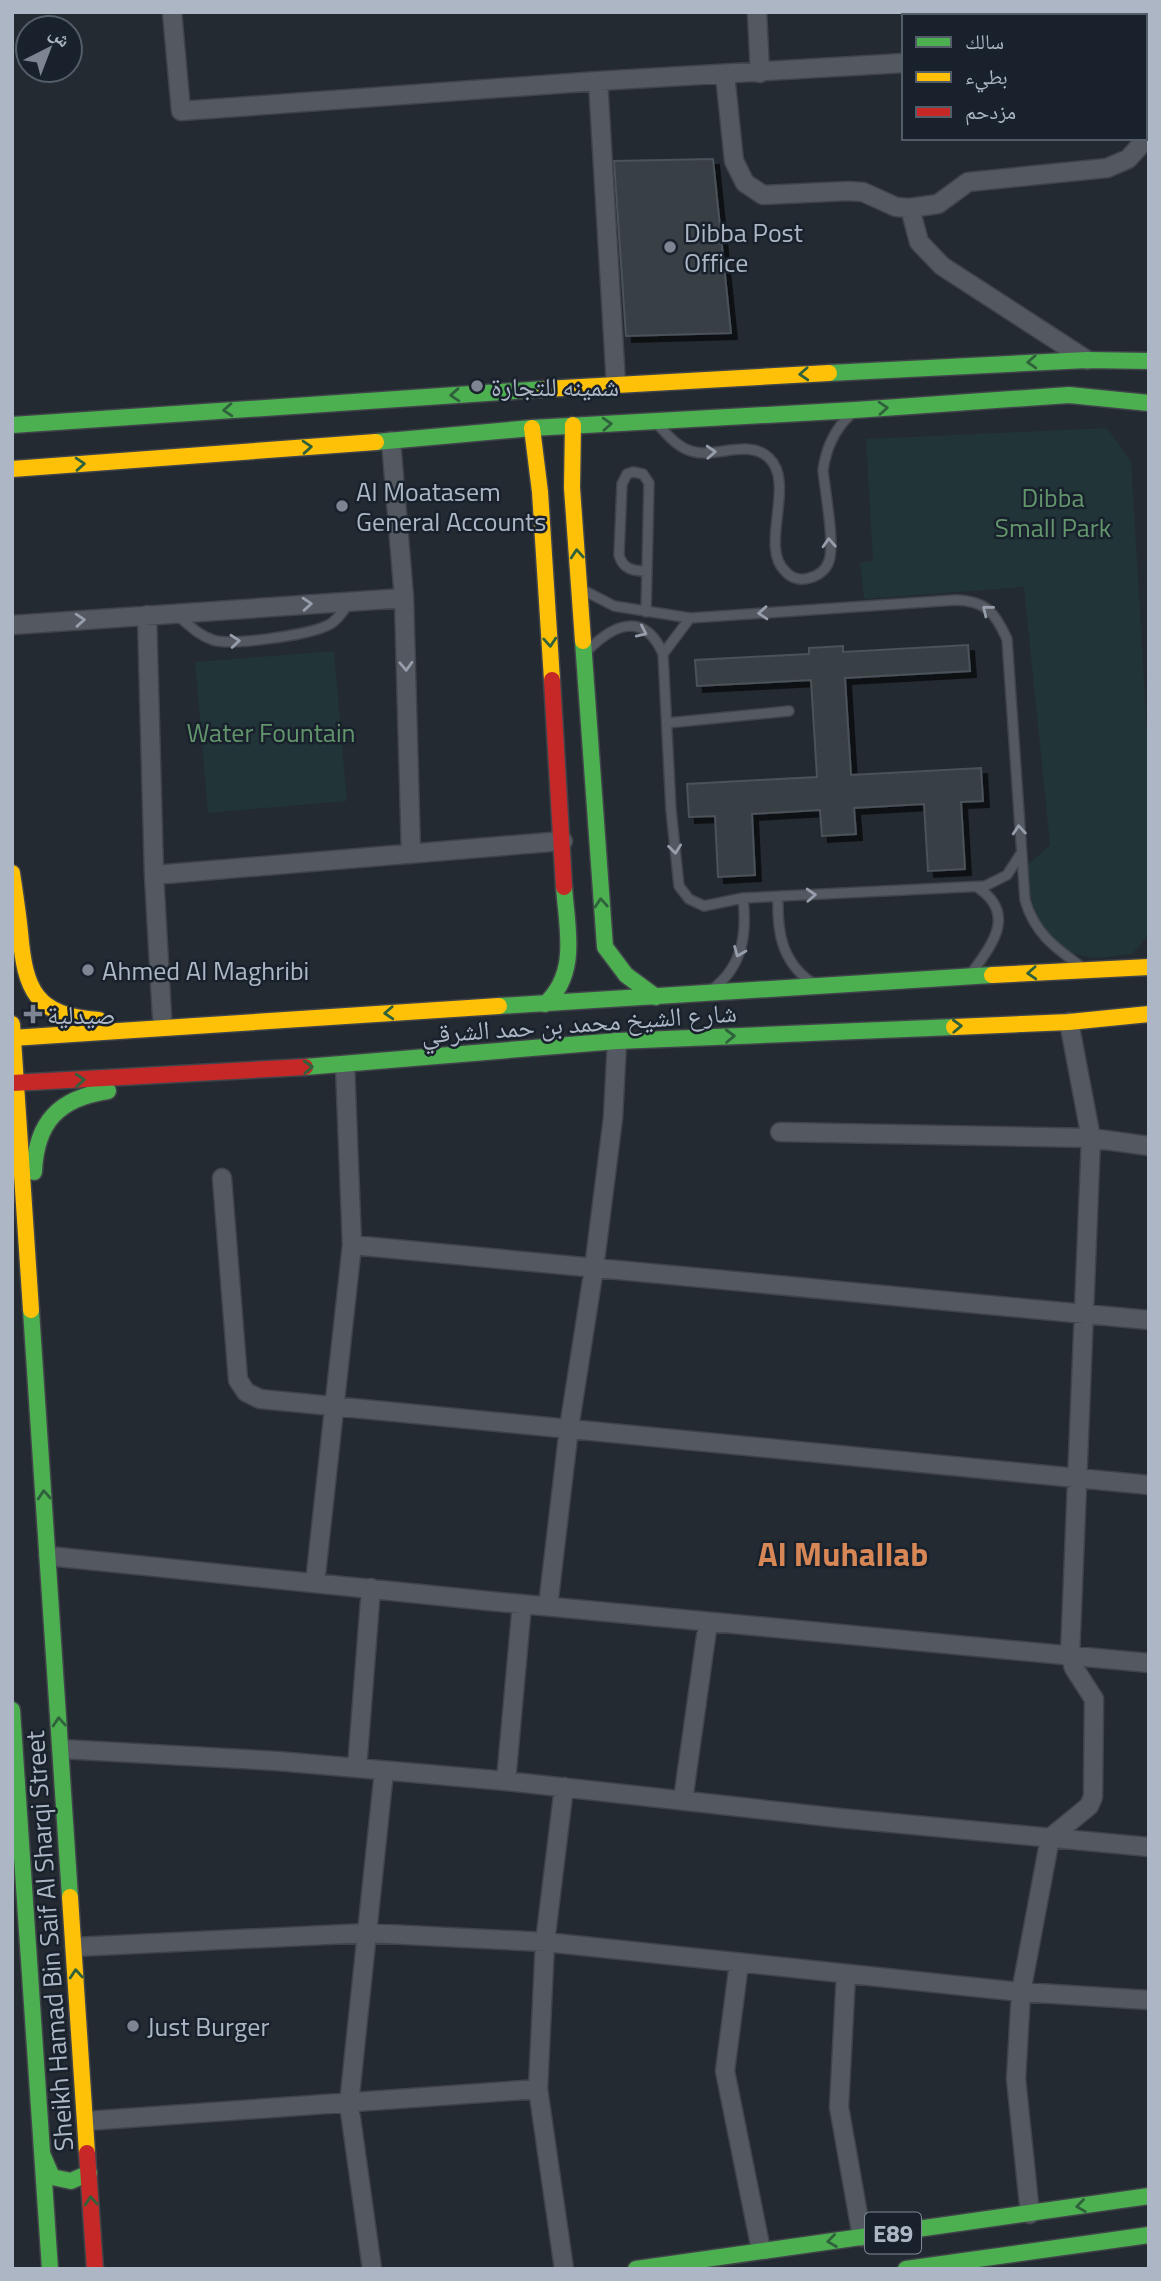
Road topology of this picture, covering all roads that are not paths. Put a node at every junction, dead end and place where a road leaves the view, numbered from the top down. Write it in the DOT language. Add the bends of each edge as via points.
graph roads {
  1 [pos="173,12"];
  2 [pos="757,12"];
  3 [pos="902,63"];
  4 [pos="760,73"];
  5 [pos="725,75"];
  6 [pos="598,81"];
  7 [pos="1145,140"];
  8 [pos="910,208"];
  9 [pos="1087,360"];
  10 [pos="1149,361"];
  11 [pos="1149,366"];
  12 [pos="616,384"];
  13 [pos="1149,402"];
  14 [pos="855,410"];
  15 [pos="152,415"];
  16 [pos="654,421"];
  17 [pos="12,425"];
  18 [pos="573,425"];
  19 [pos="532,428"];
  20 [pos="391,441"];
  21 [pos="134,445"];
  22 [pos="12,468"];
  23 [pos="572,488"];
  24 [pos="540,492"];
  25 [pos="647,571"];
  26 [pos="579,587"];
  27 [pos="404,598"];
  28 [pos="349,601"];
  29 [pos="646,612"];
  30 [pos="176,613"];
  31 [pos="147,615"];
  32 [pos="690,618"];
  33 [pos="12,625"];
  34 [pos="585,653"];
  35 [pos="663,654"];
  36 [pos="789,711"];
  37 [pos="667,723"];
  38 [pos="563,841"];
  39 [pos="411,854"];
  40 [pos="1020,855"];
  41 [pos="12,873"];
  42 [pos="154,875"];
  43 [pos="976,887"];
  44 [pos="778,897"];
  45 [pos="743,898"];
  46 [pos="585,932"];
  47 [pos="1149,967"];
  48 [pos="1087,970"];
  49 [pos="969,976"];
  50 [pos="818,987"];
  51 [pos="706,994"];
  52 [pos="656,997"];
  53 [pos="545,1004"];
  54 [pos="1149,1014"];
  55 [pos="162,1017"];
  56 [pos="1069,1022"];
  57 [pos="218,1023"];
  58 [pos="13,1033"];
  59 [pos="617,1041"];
  60 [pos="345,1065"];
  61 [pos="216,1072"];
  62 [pos="14,1083"];
  63 [pos="780,1132"];
  64 [pos="1091,1138"];
  65 [pos="1149,1146"];
  66 [pos="222,1178"];
  67 [pos="352,1245"];
  68 [pos="594,1268"];
  69 [pos="30,1287"];
  70 [pos="1084,1315"];
  71 [pos="1149,1320"];
  72 [pos="334,1405"];
  73 [pos="569,1428"];
  74 [pos="1079,1479"];
  75 [pos="1149,1485"];
  76 [pos="48,1556"];
  77 [pos="315,1583"];
  78 [pos="371,1588"];
  79 [pos="522,1604"];
  80 [pos="548,1606"];
  81 [pos="708,1622"];
  82 [pos="1070,1656"];
  83 [pos="1149,1663"];
  84 [pos="12,1710"];
  85 [pos="61,1749"];
  86 [pos="357,1768"];
  87 [pos="384,1772"];
  88 [pos="506,1781"];
  89 [pos="564,1787"];
  90 [pos="683,1800"];
  91 [pos="1050,1838"];
  92 [pos="1149,1847"];
  93 [pos="367,1933"];
  94 [pos="545,1942"];
  95 [pos="74,1947"];
  96 [pos="739,1963"];
  97 [pos="846,1974"];
  98 [pos="31,1983"];
  99 [pos="12,1984"];
  100 [pos="1021,1993"];
  101 [pos="1149,2000"];
  102 [pos="538,2089"];
  103 [pos="349,2104"];
  104 [pos="86,2121"];
  105 [pos="43,2156"];
  106 [pos="89,2174"];
  107 [pos="1149,2196"];
  108 [pos="1030,2214"];
  109 [pos="1149,2235"];
  110 [pos="862,2237"];
  111 [pos="1066,2247"];
  112 [pos="761,2250"];
  113 [pos="1047,2258"];
  114 [pos="50,2269"];
  115 [pos="95,2269"];
  116 [pos="372,2269"];
  117 [pos="564,2269"];
  118 [pos="636,2269"];
  119 [pos="906,2269"];
  1 -- 6 [label="street" via="181,111"];
  2 -- 4 [label="street"];
  3 -- 4 [label="street"];
  4 -- 5 [label="street"];
  5 -- 6 [label="street"];
  5 -- 8 [label="street" via="734,161 744,183 763,195 863,192 896,207"];
  6 -- 12 [label="street"];
  7 -- 8 [label="street" via="1128,159 1107,168 968,182 938,204"];
  8 -- 9 [label="street" via="919,242 942,265"];
  9 -- 10 [label="main road"];
  9 -- 12 [label="main road, one-way"];
  11 -- 13 [label="main road" via="1144,382"];
  12 -- 15 [label="main road, one-way"];
  14 -- 13 [label="main road, one-way" via="1069,395"];
  14 -- 16 [label="main road"];
  16 -- 14 [label="lane, one-way" via="689,451 756,450 773,461 779,480 778,561 788,574 804,579 820,574 830,560 825,457 836,431"];
  15 -- 17 [label="main road"];
  15 -- 21 [label="main road"];
  18 -- 16 [label="main road, one-way"];
  18 -- 19 [label="main road"];
  18 -- 23 [label="main road"];
  19 -- 20 [label="main road"];
  19 -- 24 [label="main road"];
  21 -- 20 [label="main road, one-way"];
  20 -- 27 [label="street"];
  22 -- 21 [label="main road, one-way"];
  23 -- 24 [label="main road"];
  26 -- 23 [label="main road, one-way"];
  24 -- 38 [label="main road, one-way"];
  25 -- 25 [label="lane" via="649,483 643,474 633,472 622,484 619,555 629,569"];
  25 -- 29 [label="lane"];
  26 -- 29 [label="lane" via="601,602"];
  26 -- 34 [label="main road"];
  27 -- 28 [label="street"];
  27 -- 39 [label="street, one-way"];
  30 -- 28 [label="street, one-way"];
  30 -- 28 [label="lane, one-way" via="197,632 226,643 329,626"];
  29 -- 32 [label="lane"];
  30 -- 31 [label="street"];
  33 -- 31 [label="street, one-way"];
  31 -- 42 [label="street"];
  32 -- 35 [label="lane"];
  40 -- 32 [label="lane, one-way" via="1007,639 986,606 956,600"];
  34 -- 35 [label="lane, one-way" via="610,630 632,626 652,635"];
  46 -- 34 [label="main road, one-way"];
  35 -- 37 [label="lane"];
  36 -- 37 [label="lane"];
  37 -- 45 [label="lane, one-way" via="679,886 689,899 704,906"];
  38 -- 39 [label="street"];
  38 -- 46 [label="main road"];
  39 -- 42 [label="street"];
  40 -- 43 [label="lane" via="1007,875"];
  40 -- 48 [label="lane" via="1025,900 1033,921 1045,939"];
  41 -- 55 [label="main road" via="24,972 44,1004 82,1019"];
  42 -- 55 [label="street"];
  44 -- 43 [label="lane, one-way"];
  43 -- 49 [label="lane" via="995,907 998,925 994,943"];
  44 -- 45 [label="lane"];
  44 -- 50 [label="lane" via="779,936 785,951 804,977"];
  45 -- 51 [label="lane, one-way" via="746,923 739,956"];
  46 -- 52 [label="main road" via="605,947 634,985"];
  46 -- 53 [label="main road" via="569,960 566,978"];
  47 -- 48 [label="main road, شارع الشيخ محمد بن حمد الشرقي"];
  48 -- 49 [label="main road, شارع الشيخ محمد بن حمد الشرقي, one-way"];
  49 -- 50 [label="main road, شارع الشيخ محمد بن حمد الشرقي"];
  50 -- 51 [label="main road, شارع الشيخ محمد بن حمد الشرقي"];
  51 -- 52 [label="main road, شارع الشيخ محمد بن حمد الشرقي"];
  52 -- 53 [label="main road, شارع الشيخ محمد بن حمد الشرقي"];
  53 -- 57 [label="main road, شارع الشيخ محمد بن حمد الشرقي, one-way"];
  54 -- 56 [label="main road, شارع الشيخ محمد بن حمد الشرقي"];
  55 -- 57 [label="main road"];
  59 -- 56 [label="main road, شارع الشيخ محمد بن حمد الشرقي, one-way"];
  56 -- 64 [label="street"];
  57 -- 58 [label="main road, شارع الشيخ محمد بن حمد الشرقي"];
  58 -- 62 [label="main road, Sheikh Hamad Bin Saif Al Sharqi Street"];
  59 -- 60 [label="main road, شارع الشيخ محمد بن حمد الشرقي"];
  59 -- 68 [label="street" via="613,1118"];
  61 -- 60 [label="main road, شارع الشيخ محمد بن حمد الشرقي, one-way"];
  60 -- 67 [label="street"];
  62 -- 61 [label="main road, شارع الشيخ محمد بن حمد الشرقي, one-way"];
  61 -- 69 [label="main road" via="183,1087 78,1096 47,1122 33,1157 37,1233"];
  62 -- 69 [label="main road, Sheikh Hamad Bin Saif Al Sharqi Street"];
  63 -- 64 [label="street"];
  64 -- 65 [label="street"];
  64 -- 70 [label="street"];
  66 -- 72 [label="street" via="238,1380 246,1392 260,1399"];
  67 -- 68 [label="street"];
  67 -- 72 [label="street"];
  68 -- 70 [label="street"];
  68 -- 73 [label="street"];
  76 -- 69 [label="main road, Sheikh Hamad Bin Saif Al Sharqi Street, one-way"];
  70 -- 71 [label="street"];
  70 -- 74 [label="street"];
  72 -- 73 [label="street"];
  72 -- 77 [label="street"];
  73 -- 74 [label="street"];
  73 -- 80 [label="street"];
  74 -- 75 [label="street"];
  74 -- 82 [label="street"];
  76 -- 77 [label="street"];
  85 -- 76 [label="main road, Sheikh Hamad Bin Saif Al Sharqi Street, one-way"];
  77 -- 78 [label="street"];
  78 -- 79 [label="street"];
  78 -- 86 [label="street"];
  79 -- 80 [label="street"];
  79 -- 88 [label="street"];
  80 -- 81 [label="street"];
  81 -- 82 [label="street"];
  81 -- 90 [label="street"];
  82 -- 83 [label="street"];
  82 -- 91 [label="street" via="1094,1699 1093,1797 1089,1806"];
  84 -- 98 [label="main road, Sheikh Hamad Bin Saif Al Sharqi Street"];
  85 -- 86 [label="street"];
  85 -- 95 [label="main road, Sheikh Hamad Bin Saif Al Sharqi Street"];
  86 -- 87 [label="street"];
  87 -- 88 [label="street"];
  87 -- 93 [label="street"];
  88 -- 89 [label="street"];
  89 -- 90 [label="street"];
  89 -- 94 [label="street"];
  90 -- 91 [label="street"];
  91 -- 92 [label="street"];
  91 -- 100 [label="street"];
  93 -- 94 [label="street"];
  93 -- 95 [label="street"];
  93 -- 103 [label="street"];
  94 -- 96 [label="street"];
  94 -- 102 [label="street"];
  104 -- 95 [label="main road, Sheikh Hamad Bin Saif Al Sharqi Street, one-way"];
  96 -- 97 [label="street"];
  96 -- 112 [label="street" via="724,2071"];
  97 -- 100 [label="street"];
  97 -- 110 [label="street" via="839,2108"];
  98 -- 99 [label="street"];
  98 -- 105 [label="main road, Sheikh Hamad Bin Saif Al Sharqi Street"];
  100 -- 101 [label="street"];
  100 -- 108 [label="street" via="1016,2079"];
  102 -- 103 [label="street"];
  102 -- 117 [label="street"];
  103 -- 104 [label="street"];
  103 -- 116 [label="street"];
  104 -- 106 [label="main road, Sheikh Hamad Bin Saif Al Sharqi Street"];
  105 -- 106 [label="main road" via="52,2177 65,2182"];
  105 -- 114 [label="main road, Sheikh Hamad Bin Saif Al Sharqi Street"];
  115 -- 106 [label="main road, Sheikh Hamad Bin Saif Al Sharqi Street, one-way"];
  107 -- 108 [label="main road, E89, one-way"];
  108 -- 110 [label="main road, E89"];
  109 -- 111 [label="main road, E89"];
  110 -- 112 [label="main road, E89, one-way"];
  111 -- 113 [label="lane"];
  111 -- 119 [label="main road, E89"];
  112 -- 118 [label="main road, E89"];
}
